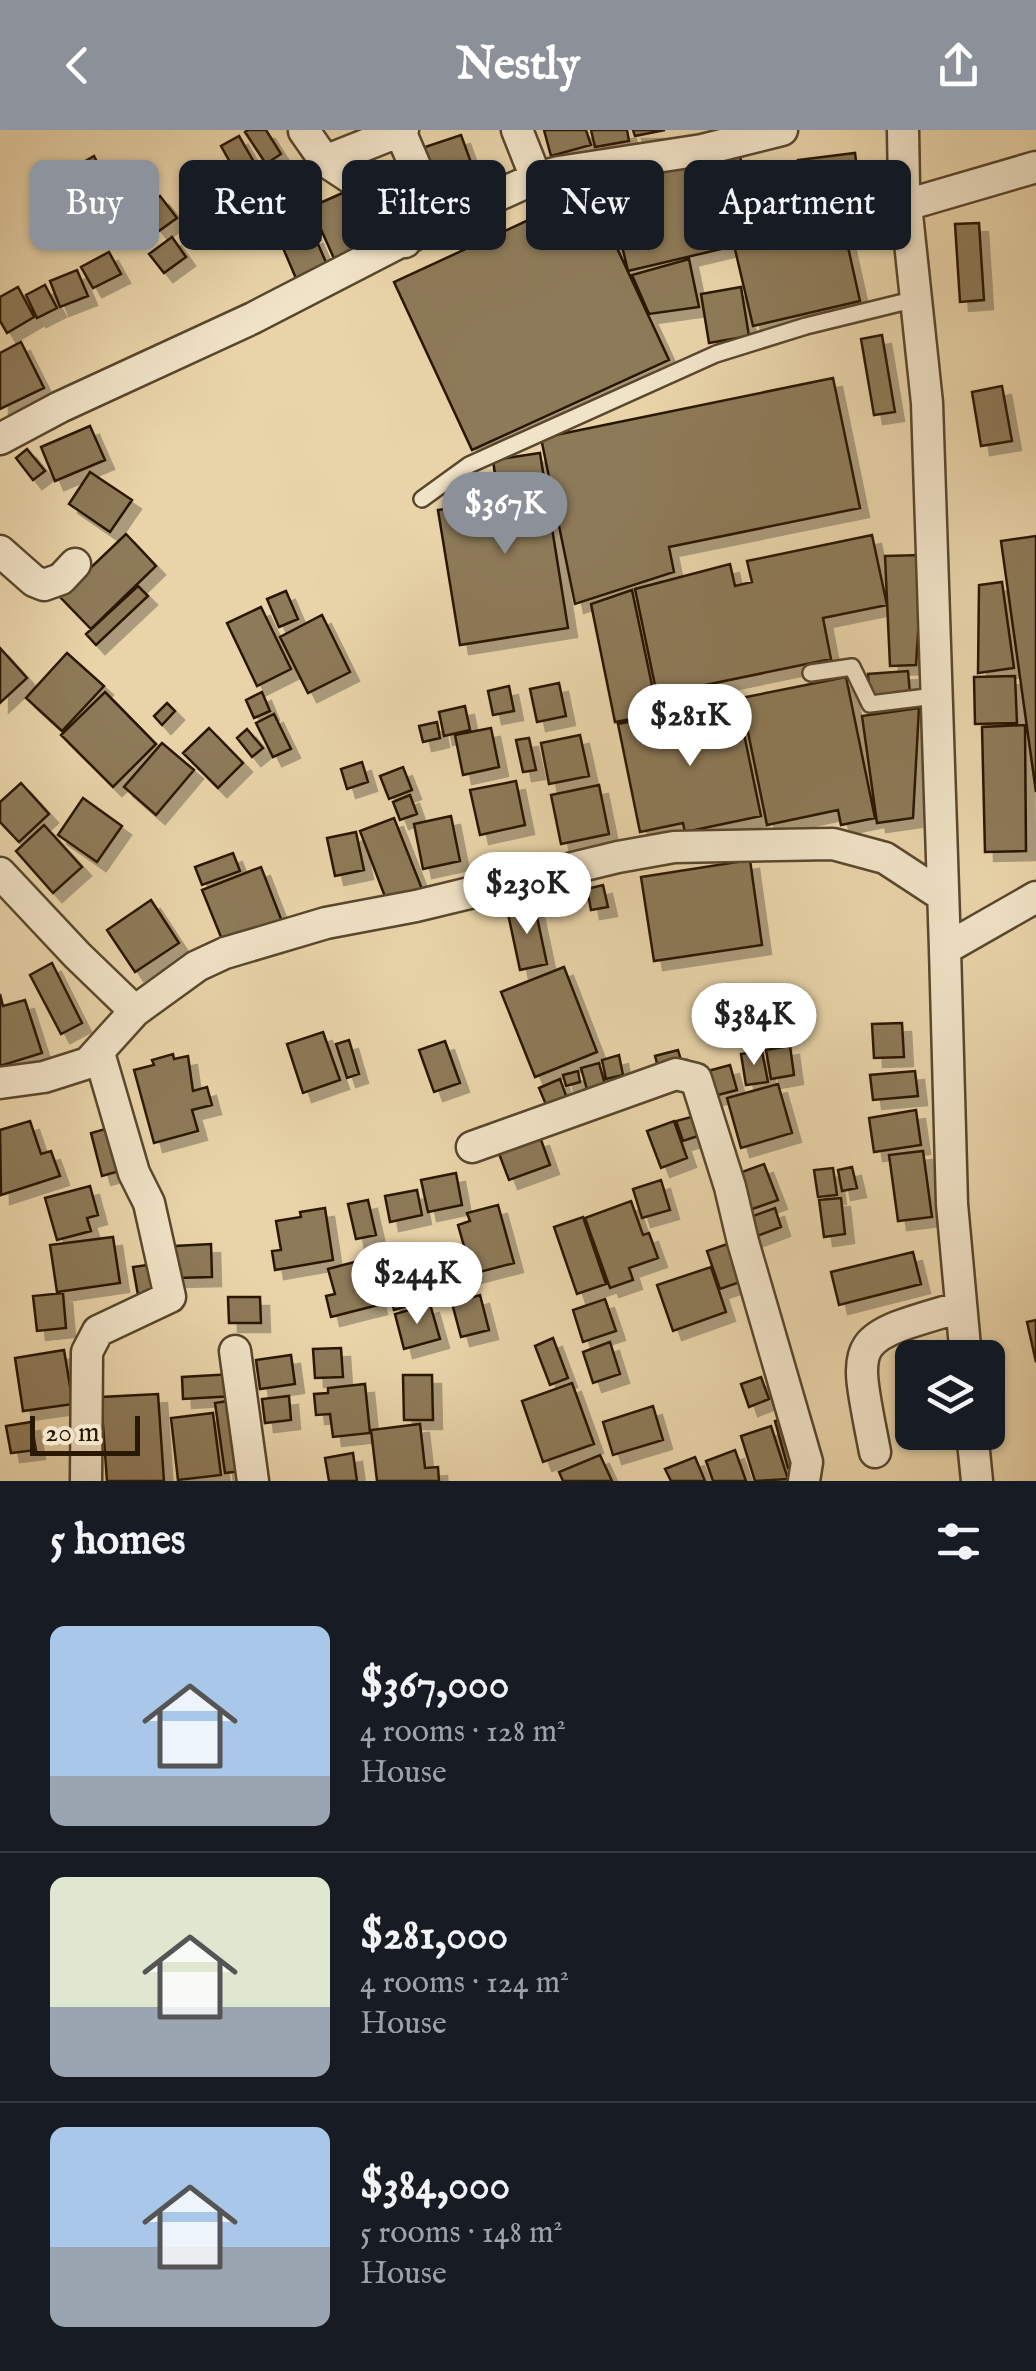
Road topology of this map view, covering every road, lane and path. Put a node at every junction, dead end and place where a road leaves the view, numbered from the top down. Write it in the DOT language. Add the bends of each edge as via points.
graph roads {
  1 [pos="517,130"];
  2 [pos="782,130"];
  3 [pos="903,130"];
  4 [pos="304,131"];
  5 [pos="401,131"];
  6 [pos="413,160"];
  7 [pos="529,160"];
  8 [pos="637,160"];
  9 [pos="904,160"];
  10 [pos="325,161"];
  11 [pos="1036,167"];
  12 [pos="342,172"];
  13 [pos="911,204"];
  14 [pos="389,250"];
  15 [pos="911,250"];
  16 [pos="916,299"];
  17 [pos="0,439"];
  18 [pos="422,499"];
  19 [pos="0,550"];
  20 [pos="75,564"];
  21 [pos="811,674"];
  22 [pos="936,696"];
  23 [pos="0,873"];
  24 [pos="944,896"];
  25 [pos="1036,897"];
  26 [pos="945,949"];
  27 [pos="135,1011"];
  28 [pos="99,1053"];
  29 [pos="0,1083"];
  30 [pos="472,1147"];
  31 [pos="961,1306"];
  32 [pos="964,1340"];
  33 [pos="234,1351"];
  34 [pos="974,1450"];
  35 [pos="875,1452"];
  36 [pos="86,1481"];
  37 [pos="253,1481"];
  38 [pos="804,1481"];
  39 [pos="977,1481"];
  1 -- 7 [label="street"];
  2 -- 8 [label="street"];
  3 -- 9 [label="street"];
  4 -- 10 [label="street"];
  5 -- 6 [label="street"];
  5 -- 10 [label="street"];
  10 -- 12 [label="street"];
  11 -- 13 [label="street"];
  14 -- 17 [label="street"];
  15 -- 16 [label="street"];
  16 -- 18 [label="lane" via="716,354 468,465"];
  16 -- 22 [label="street" via="927,403"];
  19 -- 20 [label="street" via="44,585"];
  21 -- 22 [label="lane" via="852,667 870,704"];
  22 -- 24 [label="street"];
  23 -- 27 [label="street"];
  24 -- 26 [label="street"];
  24 -- 27 [label="street" via="885,858 832,844 674,847 282,936 197,966"];
  25 -- 26 [label="street"];
  26 -- 31 [label="street"];
  27 -- 28 [label="street"];
  28 -- 29 [label="street" via="70,1070"];
  28 -- 36 [label="street" via="159,1237 170,1297 98,1331 87,1352"];
  30 -- 38 [label="street" via="676,1074 696,1079 807,1462"];
  31 -- 32 [label="street"];
  31 -- 35 [label="street" via="898,1325 868,1343 862,1385"];
  33 -- 37 [label="street"];
  34 -- 39 [label="street"];
}
